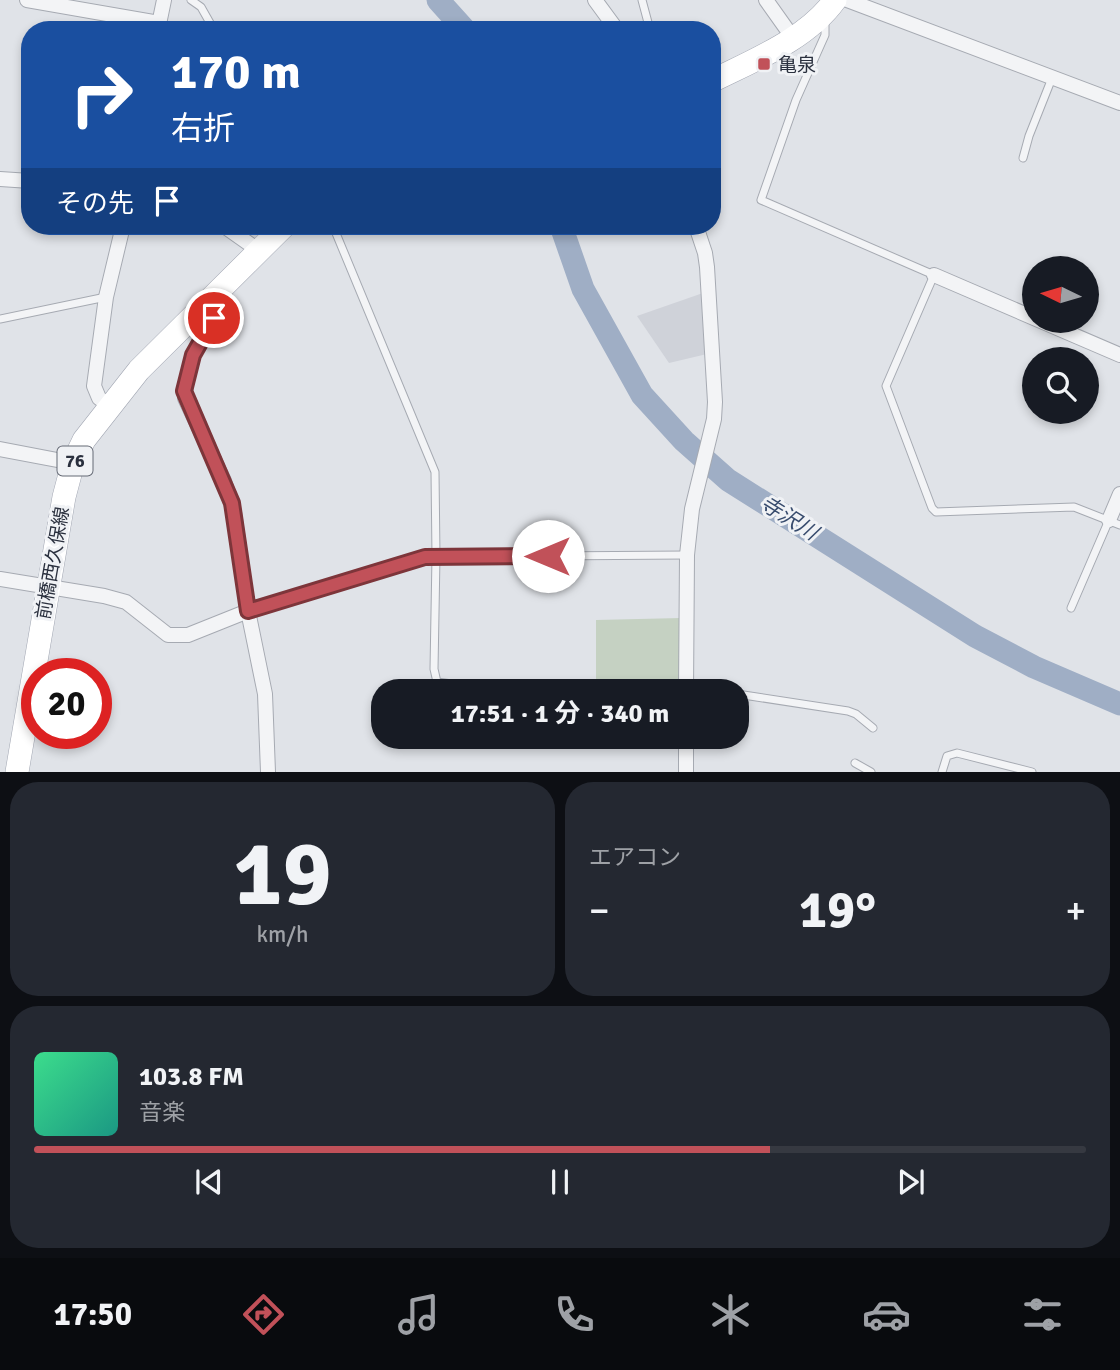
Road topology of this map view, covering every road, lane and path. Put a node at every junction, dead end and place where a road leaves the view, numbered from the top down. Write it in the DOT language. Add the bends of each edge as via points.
graph roads {
  1 [pos="27,0"];
  2 [pos="164,0"];
  3 [pos="191,0"];
  4 [pos="595,0"];
  5 [pos="642,0"];
  6 [pos="766,0"];
  7 [pos="847,0"];
  8 [pos="829,9"];
  9 [pos="133,21"];
  10 [pos="159,21"];
  11 [pos="209,21"];
  12 [pos="610,21"];
  13 [pos="648,21"];
  14 [pos="793,38"];
  15 [pos="721,76"];
  16 [pos="1052,77"];
  17 [pos="1120,103"];
  18 [pos="1023,158"];
  19 [pos="0,179"];
  20 [pos="21,180"];
  21 [pos="121,235"];
  22 [pos="240,235"];
  23 [pos="274,235"];
  24 [pos="337,235"];
  25 [pos="699,235"];
  26 [pos="258,250"];
  27 [pos="934,275"];
  28 [pos="231,276"];
  29 [pos="106,297"];
  30 [pos="0,319"];
  31 [pos="193,355"];
  32 [pos="1120,355"];
  33 [pos="110,406"];
  34 [pos="0,449"];
  35 [pos="74,463"];
  36 [pos="1120,494"];
  37 [pos="1114,523"];
  38 [pos="687,555"];
  39 [pos="436,556"];
  40 [pos="0,579"];
  41 [pos="48,586"];
  42 [pos="1071,608"];
  43 [pos="248,611"];
  44 [pos="437,679"];
  45 [pos="686,679"];
  46 [pos="749,696"];
  47 [pos="873,728"];
  48 [pos="686,749"];
  49 [pos="855,763"];
  50 [pos="17,772"];
  51 [pos="268,772"];
  52 [pos="686,772"];
  53 [pos="871,772"];
  54 [pos="942,772"];
  55 [pos="1032,772"];
  1 -- 9 [label="street"];
  2 -- 10 [label="street"];
  3 -- 11 [label="lane"];
  4 -- 12 [label="street"];
  5 -- 13 [label="lane"];
  6 -- 14 [label="street"];
  7 -- 16 [label="street"];
  8 -- 14 [label="main road"];
  8 -- 27 [label="lane" via="825,35 796,100 761,200"];
  14 -- 15 [label="main road"];
  16 -- 17 [label="street"];
  16 -- 18 [label="lane"];
  19 -- 20 [label="street"];
  21 -- 29 [label="street"];
  22 -- 26 [label="street"];
  23 -- 26 [label="main road, 前橋西久保線 / 76"];
  24 -- 39 [label="lane" via="435,472"];
  25 -- 38 [label="street" via="708,268 714,419 692,509"];
  26 -- 28 [label="main road, 前橋西久保線 / 76"];
  27 -- 32 [label="street"];
  27 -- 37 [label="lane" via="886,386 932,508 936,512 1074,507"];
  28 -- 31 [label="lane" via="227,296"];
  28 -- 33 [label="main road, 前橋西久保線 / 76"];
  29 -- 30 [label="lane"];
  29 -- 33 [label="street" via="94,386 99,398"];
  31 -- 43 [label="street" via="185,398 232,503"];
  33 -- 35 [label="main road, 前橋西久保線 / 76" via="84,440"];
  34 -- 35 [label="street"];
  35 -- 41 [label="main road, 前橋西久保線 / 76"];
  36 -- 37 [label="street"];
  37 -- 42 [label="lane"];
  38 -- 39 [label="lane"];
  38 -- 45 [label="street"];
  39 -- 43 [label="lane"];
  39 -- 44 [label="lane"];
  40 -- 41 [label="street"];
  41 -- 43 [label="street" via="126,602 168,635 188,635"];
  41 -- 50 [label="main road, 前橋西久保線 / 76"];
  43 -- 51 [label="street" via="265,694"];
  46 -- 47 [label="lane" via="848,711"];
  48 -- 52 [label="street"];
  49 -- 53 [label="lane"];
  54 -- 55 [label="lane" via="947,756 957,753"];
}
